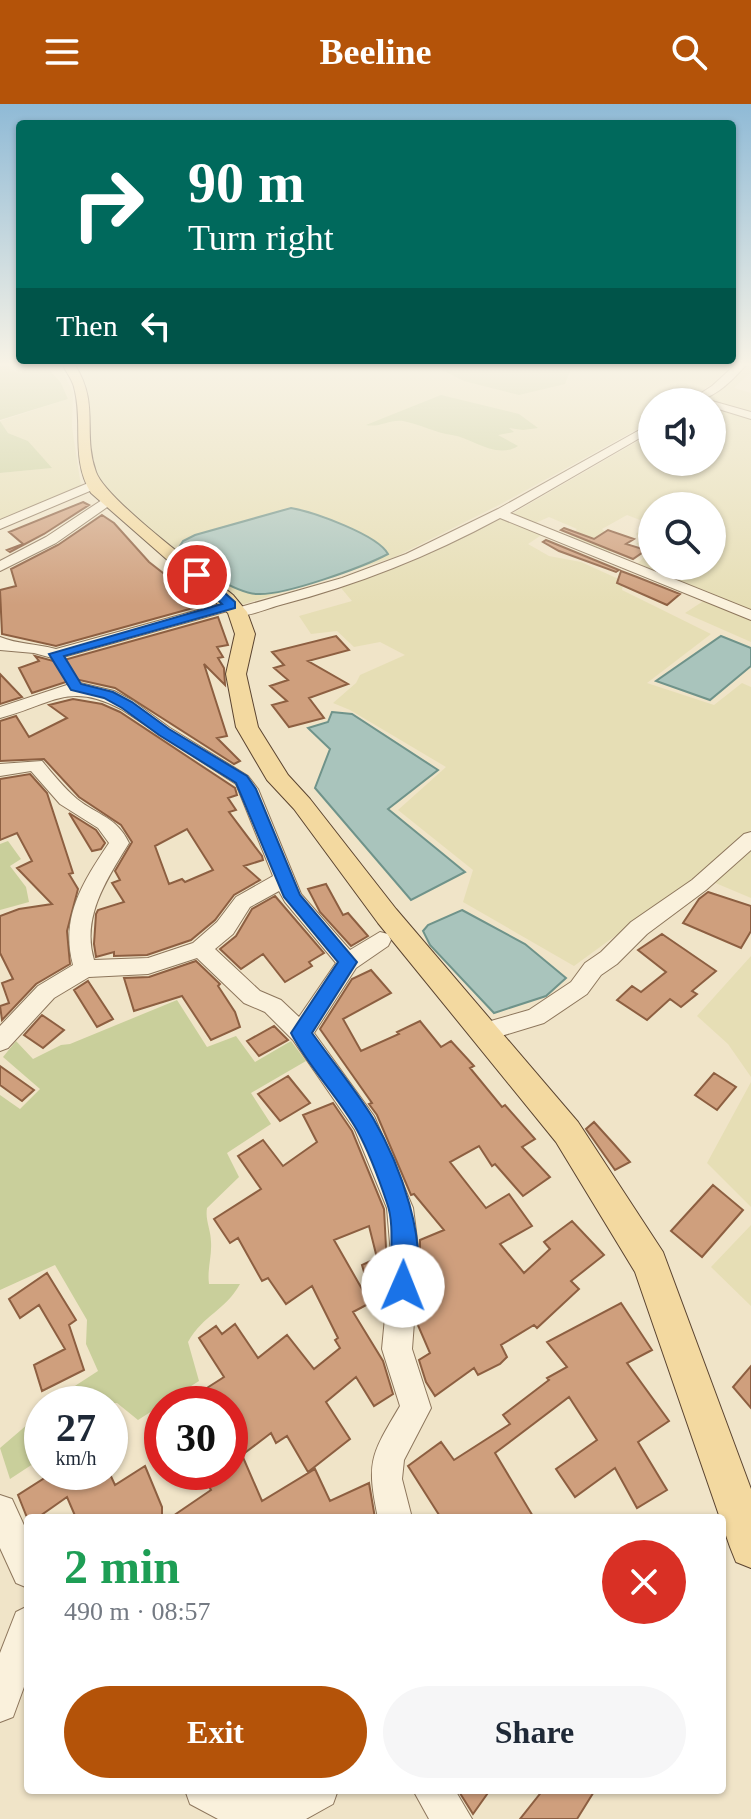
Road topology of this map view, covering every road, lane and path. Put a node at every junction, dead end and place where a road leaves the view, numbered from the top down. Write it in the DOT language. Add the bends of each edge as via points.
graph roads {
  1 [pos="83,445"];
  2 [pos="619,445"];
  3 [pos="100,493"];
  4 [pos="499,513"];
  5 [pos="0,525"];
  6 [pos="0,567"];
  7 [pos="234,609"];
  8 [pos="751,615"];
  9 [pos="1,645"];
  10 [pos="56,654"];
  11 [pos="76,687"];
  12 [pos="0,713"];
  13 [pos="0,770"];
  14 [pos="751,839"];
  15 [pos="284,879"];
  16 [pos="380,940"];
  17 [pos="201,949"];
  18 [pos="348,962"];
  19 [pos="85,969"];
  20 [pos="485,1032"];
  21 [pos="301,1033"];
  22 [pos="0,1041"];
  23 [pos="741,1495"];
  24 [pos="0,1511"];
  25 [pos="394,1514"];
  26 [pos="751,1547"];
  27 [pos="24,1562"];
  28 [pos="24,1635"];
  29 [pos="0,1704"];
  30 [pos="211,1794"];
  31 [pos="435,1794"];
  32 [pos="298,1804"];
  33 [pos="452,1819"];
  1 -- 3 [label="main road" via="84,465"];
  2 -- 4 [label="street"];
  3 -- 5 [label="street"];
  3 -- 6 [label="street" via="51,540"];
  3 -- 7 [label="main road"];
  4 -- 7 [label="street" via="381,569 312,592"];
  4 -- 8 [label="street"];
  7 -- 10 [label="street"];
  7 -- 20 [label="main road" via="245,634 236,674 247,727 279,780"];
  9 -- 10 [label="street"];
  10 -- 11 [label="street"];
  11 -- 12 [label="street"];
  11 -- 15 [label="street" via="127,705 242,780"];
  13 -- 19 [label="street" via="36,765 82,813 114,828 119,843 99,872 81,917 78,941"];
  14 -- 20 [label="street" via="639,928 579,988 536,1017"];
  15 -- 17 [label="street" via="243,902"];
  15 -- 18 [label="street" via="292,897"];
  16 -- 18 [label="street"];
  17 -- 19 [label="street" via="148,966"];
  17 -- 21 [label="street"];
  18 -- 21 [label="street"];
  19 -- 22 [label="street" via="46,992"];
  20 -- 23 [label="main road" via="567,1132 650,1264"];
  21 -- 25 [label="street" via="365,1124 400,1208 405,1255 397,1349 416,1408 388,1457 386,1479"];
  23 -- 26 [label="main road"];
  24 -- 27 [label="street"];
  28 -- 29 [label="street"];
  30 -- 32 [label="street" via="244,1812"];
  31 -- 33 [label="street"];
}
